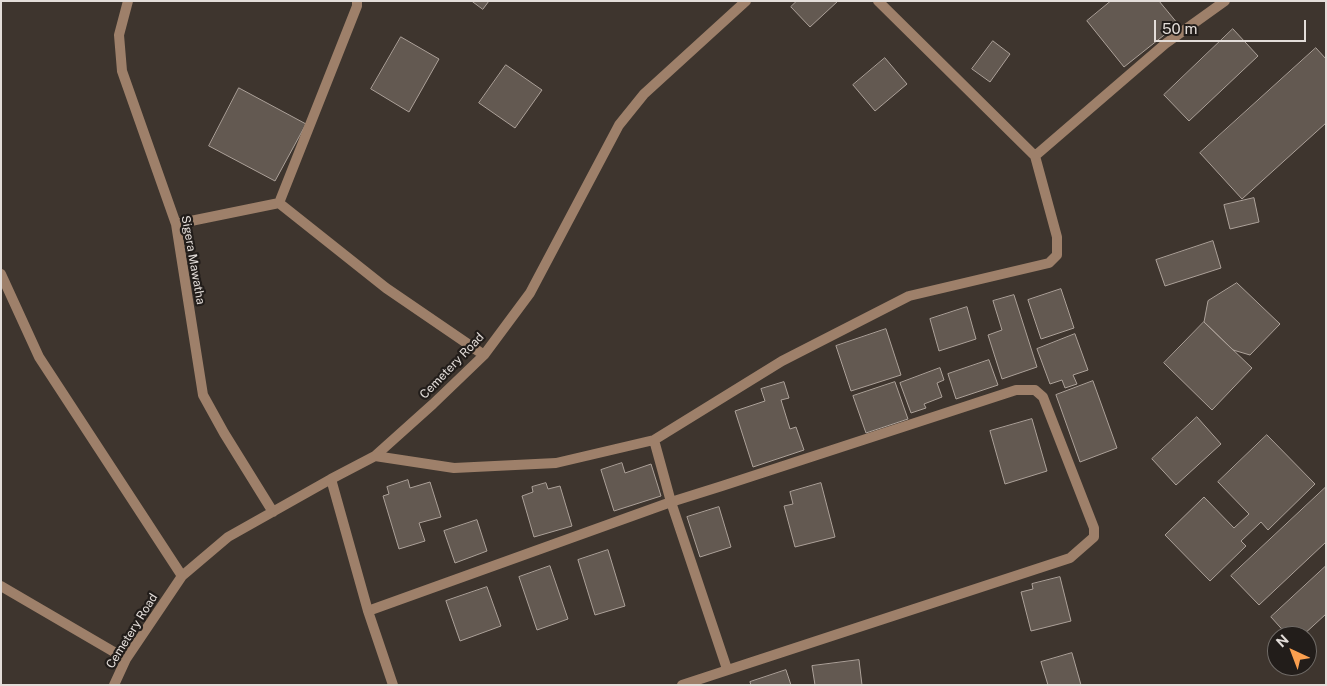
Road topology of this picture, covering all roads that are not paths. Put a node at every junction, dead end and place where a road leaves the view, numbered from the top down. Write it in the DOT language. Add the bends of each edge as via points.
graph roads {
  1 [pos="128,1"];
  2 [pos="357,1"];
  3 [pos="746,1"];
  4 [pos="878,1"];
  5 [pos="1225,1"];
  6 [pos="1035,156"];
  7 [pos="279,203"];
  8 [pos="176,224"];
  9 [pos="1,274"];
  10 [pos="484,355"];
  11 [pos="654,440"];
  12 [pos="375,456"];
  13 [pos="332,479"];
  14 [pos="671,502"];
  15 [pos="273,512"];
  16 [pos="182,576"];
  17 [pos="1,586"];
  18 [pos="368,611"];
  19 [pos="126,659"];
  20 [pos="727,669"];
  21 [pos="114,685"];
  22 [pos="393,685"];
  23 [pos="682,685"];
  1 -- 8 [label="street, Sigera Mawatha" via="119,35 122,71"];
  2 -- 7 [label="street"];
  3 -- 10 [label="street, Cemetery Road" via="644,94 619,125 530,293"];
  4 -- 6 [label="street"];
  5 -- 6 [label="street" via="1165,44"];
  6 -- 11 [label="street" via="1057,237 1057,254 1049,263 909,296 782,361"];
  7 -- 8 [label="street"];
  7 -- 10 [label="street" via="386,288"];
  8 -- 15 [label="street, Sigera Mawatha" via="203,395"];
  9 -- 16 [label="street" via="38,357"];
  10 -- 12 [label="street, Cemetery Road"];
  11 -- 12 [label="street" via="556,463 454,468"];
  11 -- 14 [label="street"];
  12 -- 13 [label="street, Cemetery Road"];
  13 -- 15 [label="street, Cemetery Road"];
  13 -- 18 [label="street"];
  14 -- 18 [label="street"];
  14 -- 20 [label="street"];
  14 -- 20 [label="street" via="1016,390 1035,390 1043,397 1094,528 1094,537 1070,558"];
  15 -- 16 [label="street, Cemetery Road" via="228,537"];
  16 -- 19 [label="street, Cemetery Road"];
  17 -- 19 [label="street"];
  18 -- 22 [label="street"];
  19 -- 21 [label="street, Cemetery Road"];
  20 -- 23 [label="street"];
}
